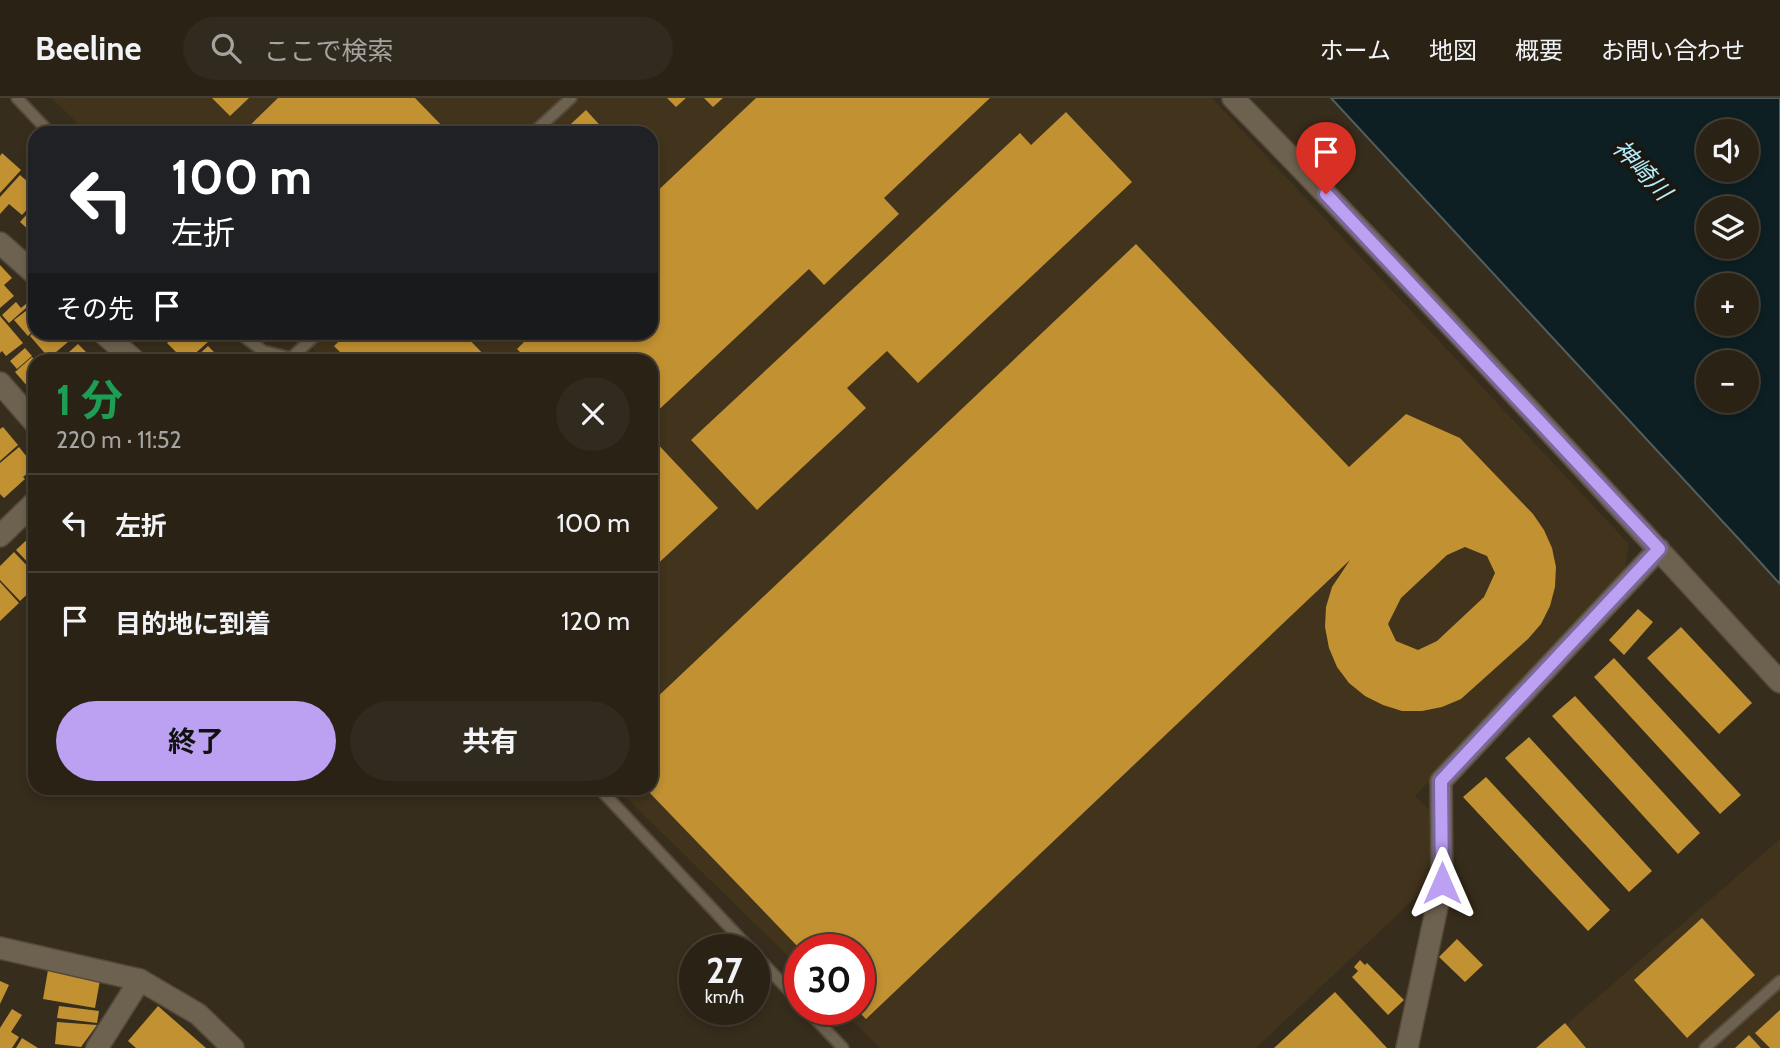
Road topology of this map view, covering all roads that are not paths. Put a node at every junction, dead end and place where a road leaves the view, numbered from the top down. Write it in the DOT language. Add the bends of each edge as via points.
graph roads {
  1 [pos="17,98"];
  2 [pos="571,98"];
  3 [pos="1233,98"];
  4 [pos="43,126"];
  5 [pos="541,126"];
  6 [pos="0,243"];
  7 [pos="28,268"];
  8 [pos="111,340"];
  9 [pos="249,340"];
  10 [pos="311,340"];
  11 [pos="127,354"];
  12 [pos="274,354"];
  13 [pos="297,354"];
  14 [pos="0,383"];
  15 [pos="28,415"];
  16 [pos="28,509"];
  17 [pos="0,536"];
  18 [pos="1659,549"];
  19 [pos="1780,682"];
  20 [pos="606,795"];
  21 [pos="736,934"];
  22 [pos="0,948"];
  23 [pos="770,970"];
  24 [pos="140,980"];
  25 [pos="1780,981"];
  26 [pos="784,985"];
  27 [pos="821,1025"];
  28 [pos="97,1048"];
  29 [pos="233,1048"];
  30 [pos="842,1048"];
  31 [pos="1407,1048"];
  32 [pos="1705,1048"];
  1 -- 4 [label="lane"];
  2 -- 5 [label="lane"];
  3 -- 18 [label="street"];
  6 -- 7 [label="street"];
  8 -- 11 [label="street"];
  9 -- 12 [label="lane"];
  10 -- 13 [label="lane"];
  14 -- 15 [label="street"];
  16 -- 17 [label="street"];
  18 -- 19 [label="street"];
  18 -- 31 [label="street" via="1441,781 1442,883"];
  20 -- 21 [label="lane"];
  22 -- 24 [label="street"];
  23 -- 26 [label="lane"];
  24 -- 28 [label="street"];
  24 -- 29 [label="street" via="198,1014"];
  25 -- 32 [label="lane"];
  27 -- 30 [label="lane"];
}
